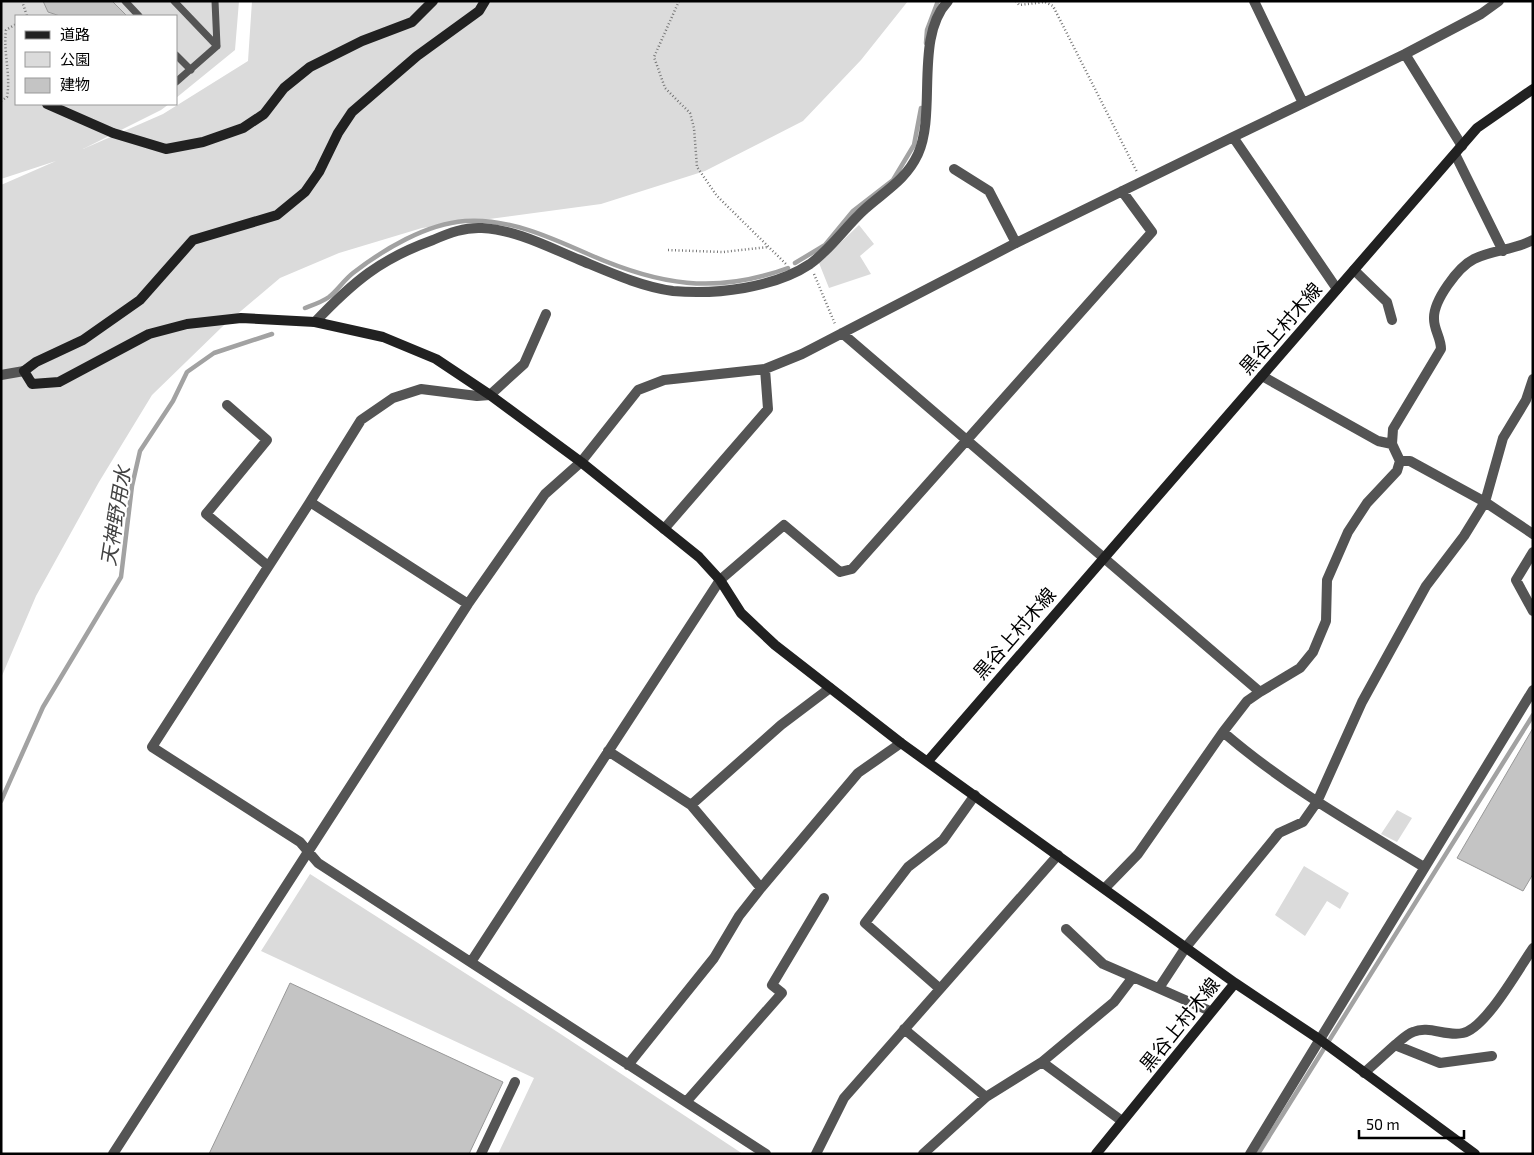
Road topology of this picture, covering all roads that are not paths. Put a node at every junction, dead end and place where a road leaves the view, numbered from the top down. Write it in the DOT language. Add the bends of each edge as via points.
graph roads {
  1 [pos="125,1"];
  2 [pos="174,1"];
  3 [pos="215,1"];
  4 [pos="433,1"];
  5 [pos="485,1"];
  6 [pos="948,1"];
  7 [pos="1254,1"];
  8 [pos="1498,1"];
  9 [pos="138,15"];
  10 [pos="217,46"];
  11 [pos="1405,54"];
  12 [pos="178,57"];
  13 [pos="191,70"];
  14 [pos="178,80"];
  15 [pos="1533,89"];
  16 [pos="1303,104"];
  17 [pos="50,105"];
  18 [pos="1234,137"];
  19 [pos="1462,146"];
  20 [pos="1454,154"];
  21 [pos="954,170"];
  22 [pos="1122,191"];
  23 [pos="1016,243"];
  24 [pos="1531,243"];
  25 [pos="1503,252"];
  26 [pos="1354,270"];
  27 [pos="1337,289"];
  28 [pos="546,314"];
  29 [pos="1392,320"];
  30 [pos="315,322"];
  31 [pos="842,333"];
  32 [pos="765,369"];
  33 [pos="24,371"];
  34 [pos="1,375"];
  35 [pos="1262,376"];
  36 [pos="1533,379"];
  37 [pos="490,395"];
  38 [pos="227,405"];
  39 [pos="967,440"];
  40 [pos="1392,444"];
  41 [pos="1400,461"];
  42 [pos="581,462"];
  43 [pos="310,502"];
  44 [pos="1485,502"];
  45 [pos="664,529"];
  46 [pos="1533,534"];
  47 [pos="1533,552"];
  48 [pos="1104,556"];
  49 [pos="268,566"];
  50 [pos="720,580"];
  51 [pos="468,604"];
  52 [pos="1533,610"];
  53 [pos="830,688"];
  54 [pos="1533,690"];
  55 [pos="1260,692"];
  56 [pos="1224,732"];
  57 [pos="901,743"];
  58 [pos="608,751"];
  59 [pos="928,760"];
  60 [pos="975,795"];
  61 [pos="1317,802"];
  62 [pos="691,805"];
  63 [pos="309,853"];
  64 [pos="1058,856"];
  65 [pos="1424,867"];
  66 [pos="761,888"];
  67 [pos="1105,888"];
  68 [pos="824,898"];
  69 [pos="1066,929"];
  70 [pos="1186,947"];
  71 [pos="1533,948"];
  72 [pos="471,962"];
  73 [pos="1133,977"];
  74 [pos="1235,983"];
  75 [pos="940,988"];
  76 [pos="1159,988"];
  77 [pos="1210,1011"];
  78 [pos="904,1029"];
  79 [pos="1319,1039"];
  80 [pos="1395,1046"];
  81 [pos="1492,1056"];
  82 [pos="1042,1062"];
  83 [pos="628,1065"];
  84 [pos="1364,1073"];
  85 [pos="515,1082"];
  86 [pos="986,1098"];
  87 [pos="686,1102"];
  88 [pos="1122,1122"];
  89 [pos="113,1154"];
  90 [pos="481,1154"];
  91 [pos="766,1154"];
  92 [pos="816,1154"];
  93 [pos="923,1154"];
  94 [pos="1096,1154"];
  95 [pos="1250,1154"];
  96 [pos="1475,1154"];
  1 -- 9 [label="lane"];
  2 -- 10 [label="lane"];
  3 -- 10 [label="lane"];
  4 -- 17 [label="street" via="412,22 362,41 310,67 284,88 264,114 243,128 203,142 166,149 113,133"];
  5 -- 33 [label="street" via="479,11 417,56 352,112 305,192 276,215 193,240 140,300 83,340"];
  6 -- 30 [label="street" via="932,30 923,132 918,154 900,182 864,209 810,263 794,272 740,289 673,291 606,271 509,232 481,228 458,230 396,254 371,270 346,288"];
  7 -- 16 [label="street"];
  8 -- 11 [label="street" via="1481,14"];
  10 -- 13 [label="lane"];
  11 -- 16 [label="street"];
  11 -- 19 [label="street"];
  12 -- 13 [label="lane"];
  13 -- 14 [label="lane"];
  15 -- 19 [label="street, 黒谷上村木線" via="1477,128"];
  16 -- 18 [label="street"];
  18 -- 22 [label="street"];
  18 -- 27 [label="street"];
  19 -- 20 [label="street, 黒谷上村木線"];
  20 -- 25 [label="street"];
  20 -- 26 [label="street, 黒谷上村木線"];
  21 -- 23 [label="street" via="990,191"];
  22 -- 23 [label="street"];
  22 -- 39 [label="street" via="1152,232"];
  23 -- 31 [label="street"];
  24 -- 25 [label="street"];
  25 -- 40 [label="street" via="1472,260 1445,288 1435,308 1434,319 1441,349 1399,417 1393,429"];
  26 -- 27 [label="street, 黒谷上村木線"];
  26 -- 29 [label="street" via="1388,302"];
  27 -- 35 [label="street, 黒谷上村木線"];
  28 -- 37 [label="street" via="524,364"];
  30 -- 33 [label="street" via="240,318 187,324 149,334 59,382 32,384"];
  30 -- 37 [label="street" via="383,337 436,359"];
  31 -- 32 [label="street"];
  31 -- 39 [label="street"];
  32 -- 42 [label="street" via="664,380 638,390"];
  32 -- 45 [label="street" via="768,409"];
  33 -- 34 [label="street"];
  35 -- 40 [label="street" via="1378,440"];
  35 -- 48 [label="street, 黒谷上村木線"];
  36 -- 44 [label="street" via="1526,400 1503,438"];
  37 -- 42 [label="street"];
  37 -- 43 [label="street" via="421,389 393,398 361,420"];
  38 -- 49 [label="street" via="267,440 206,514"];
  39 -- 48 [label="street"];
  39 -- 50 [label="street" via="852,569 840,572 784,525"];
  40 -- 41 [label="street"];
  41 -- 44 [label="street" via="1410,461"];
  41 -- 55 [label="street" via="1397,471 1367,503 1348,532 1327,580 1326,621 1313,652 1300,668"];
  42 -- 45 [label="street"];
  42 -- 51 [label="street" via="545,494"];
  43 -- 49 [label="street"];
  43 -- 51 [label="street"];
  44 -- 46 [label="street"];
  44 -- 61 [label="street" via="1426,586 1362,702"];
  45 -- 50 [label="street" via="699,557"];
  47 -- 52 [label="street" via="1516,580"];
  48 -- 55 [label="street"];
  48 -- 59 [label="street, 黒谷上村木線"];
  49 -- 63 [label="street" via="152,747 300,842"];
  50 -- 53 [label="street" via="741,613 775,645"];
  50 -- 58 [label="street"];
  51 -- 63 [label="street"];
  53 -- 57 [label="street"];
  53 -- 62 [label="street" via="781,725"];
  54 -- 65 [label="street"];
  55 -- 56 [label="street" via="1247,701"];
  56 -- 61 [label="street" via="1249,754"];
  56 -- 67 [label="street" via="1138,854"];
  57 -- 59 [label="street"];
  57 -- 66 [label="street" via="858,773"];
  58 -- 62 [label="street"];
  58 -- 72 [label="street"];
  59 -- 60 [label="street, 黒谷上村木線"];
  60 -- 64 [label="street, 黒谷上村木線"];
  60 -- 75 [label="street" via="943,840 908,867 865,923"];
  61 -- 65 [label="street"];
  61 -- 70 [label="street" via="1303,822 1278,832"];
  62 -- 66 [label="street"];
  63 -- 72 [label="street" via="318,863"];
  63 -- 89 [label="street"];
  64 -- 67 [label="street, 黒谷上村木線"];
  64 -- 75 [label="street"];
  65 -- 79 [label="street"];
  66 -- 83 [label="street" via="739,916 714,958"];
  67 -- 70 [label="street, 黒谷上村木線"];
  68 -- 87 [label="street" via="772,985 782,993"];
  69 -- 73 [label="street" via="1103,964"];
  70 -- 74 [label="street, 黒谷上村木線"];
  70 -- 76 [label="street"];
  71 -- 80 [label="street" via="1481,1022 1463,1034 1427,1029 1413,1032"];
  72 -- 83 [label="street"];
  73 -- 76 [label="street"];
  73 -- 82 [label="street" via="1114,1002"];
  74 -- 77 [label="street, 黒谷上村木線"];
  74 -- 79 [label="street"];
  75 -- 78 [label="street"];
  76 -- 77 [label="street"];
  77 -- 88 [label="street, 黒谷上村木線"];
  78 -- 86 [label="street"];
  78 -- 92 [label="street" via="844,1098"];
  79 -- 84 [label="street"];
  79 -- 95 [label="street"];
  80 -- 81 [label="street" via="1440,1062"];
  80 -- 84 [label="street"];
  82 -- 86 [label="street"];
  82 -- 88 [label="street"];
  83 -- 87 [label="street"];
  84 -- 96 [label="street"];
  85 -- 90 [label="street"];
  86 -- 93 [label="street"];
  87 -- 91 [label="street"];
  88 -- 94 [label="street, 黒谷上村木線"];
}
